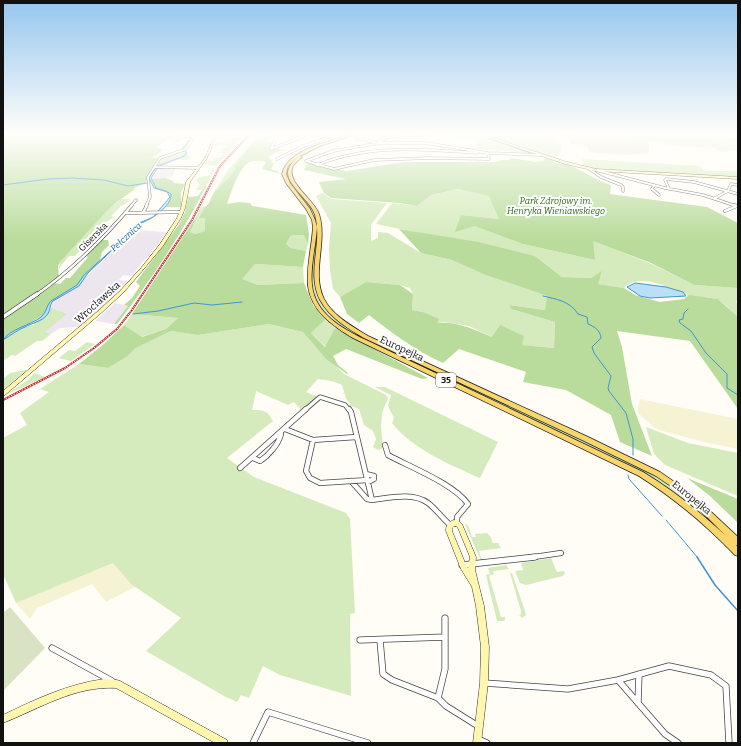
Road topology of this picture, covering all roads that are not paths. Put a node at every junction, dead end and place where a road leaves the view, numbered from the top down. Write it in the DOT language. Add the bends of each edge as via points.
graph roads {
  1 [pos="153,170"];
  2 [pos="196,170"];
  3 [pos="284,170"];
  4 [pos="290,170"];
  5 [pos="592,170"];
  6 [pos="595,171"];
  7 [pos="738,178"];
  8 [pos="654,185"];
  9 [pos="738,185"];
  10 [pos="669,189"];
  11 [pos="622,190"];
  12 [pos="728,191"];
  13 [pos="738,194"];
  14 [pos="659,196"];
  15 [pos="714,198"];
  16 [pos="136,200"];
  17 [pos="737,206"];
  18 [pos="725,210"];
  19 [pos="182,212"];
  20 [pos="126,213"];
  21 [pos="143,213"];
  22 [pos="3,317"];
  23 [pos="4,393"];
  24 [pos="284,429"];
  25 [pos="281,433"];
  26 [pos="356,437"];
  27 [pos="313,440"];
  28 [pos="385,445"];
  29 [pos="252,458"];
  30 [pos="240,468"];
  31 [pos="366,474"];
  32 [pos="351,481"];
  33 [pos="368,481"];
  34 [pos="372,500"];
  35 [pos="455,522"];
  36 [pos="738,542"];
  37 [pos="738,552"];
  38 [pos="560,553"];
  39 [pos="472,564"];
  40 [pos="462,565"];
  41 [pos="475,586"];
  42 [pos="445,618"];
  43 [pos="445,637"];
  44 [pos="360,640"];
  45 [pos="380,640"];
  46 [pos="52,648"];
  47 [pos="639,674"];
  48 [pos="618,680"];
  49 [pos="117,684"];
  50 [pos="484,684"];
  51 [pos="438,698"];
  52 [pos="638,704"];
  53 [pos="3,719"];
  54 [pos="479,727"];
  55 [pos="478,741"];
  56 [pos="224,743"];
  57 [pos="253,743"];
  58 [pos="368,743"];
  59 [pos="487,743"];
  60 [pos="678,743"];
  61 [pos="729,743"];
  1 -- 21 [label="street" via="148,177 150,197"];
  2 -- 19 [label="street, Wrocławska" via="187,185"];
  3 -- 37 [label="main road, Europejka / 35" via="286,181 307,206 314,220 310,286 315,301 323,313 338,326 364,341 641,474 684,502"];
  4 -- 36 [label="main road, Europejka / 35" via="292,182 317,212 321,228 317,287 322,300 333,314 366,337 658,474 694,500"];
  5 -- 6 [label="street"];
  6 -- 7 [label="street"];
  6 -- 8 [label="street"];
  6 -- 11 [label="street" via="621,185"];
  8 -- 10 [label="street"];
  8 -- 14 [label="street" via="652,189"];
  9 -- 12 [label="street" via="731,184"];
  10 -- 12 [label="street" via="666,179 694,182"];
  10 -- 15 [label="street"];
  12 -- 13 [label="street"];
  12 -- 15 [label="street"];
  15 -- 17 [label="street"];
  16 -- 20 [label="street, Giserska"];
  17 -- 18 [label="street"];
  19 -- 21 [label="street"];
  19 -- 23 [label="street, Wrocławska" via="142,270 120,294"];
  20 -- 21 [label="street"];
  20 -- 22 [label="street, Giserska" via="57,280"];
  24 -- 25 [label="street"];
  24 -- 26 [label="street" via="320,396 349,408"];
  24 -- 27 [label="street"];
  25 -- 29 [label="street"];
  25 -- 29 [label="street" via="280,439 269,451 267,458 260,461"];
  26 -- 27 [label="street"];
  26 -- 31 [label="street"];
  27 -- 32 [label="street" via="306,471 310,478 320,483"];
  28 -- 35 [label="street" via="388,455 465,499 468,504"];
  29 -- 30 [label="street"];
  31 -- 33 [label="street"];
  31 -- 33 [label="street" via="374,476 374,479"];
  32 -- 33 [label="street"];
  32 -- 34 [label="street" via="366,499"];
  33 -- 34 [label="street"];
  34 -- 35 [label="street" via="415,497 422,499"];
  35 -- 39 [label="street" via="460,526 473,557"];
  35 -- 40 [label="street" via="449,531"];
  38 -- 39 [label="street"];
  39 -- 40 [label="street"];
  39 -- 41 [label="street"];
  40 -- 41 [label="street"];
  41 -- 50 [label="street" via="485,647"];
  42 -- 43 [label="street"];
  43 -- 45 [label="street"];
  43 -- 51 [label="street" via="445,672"];
  44 -- 45 [label="street"];
  45 -- 51 [label="street" via="383,674"];
  46 -- 49 [label="street"];
  47 -- 48 [label="street"];
  47 -- 52 [label="street"];
  47 -- 61 [label="street" via="669,666 711,675 726,686"];
  48 -- 50 [label="street" via="568,689"];
  48 -- 52 [label="street"];
  49 -- 53 [label="street" via="95,684 72,691"];
  49 -- 56 [label="street"];
  50 -- 54 [label="street"];
  51 -- 54 [label="street"];
  52 -- 60 [label="street" via="665,734"];
  54 -- 55 [label="street"];
  55 -- 59 [label="street"];
  57 -- 58 [label="street" via="268,712"];
}
